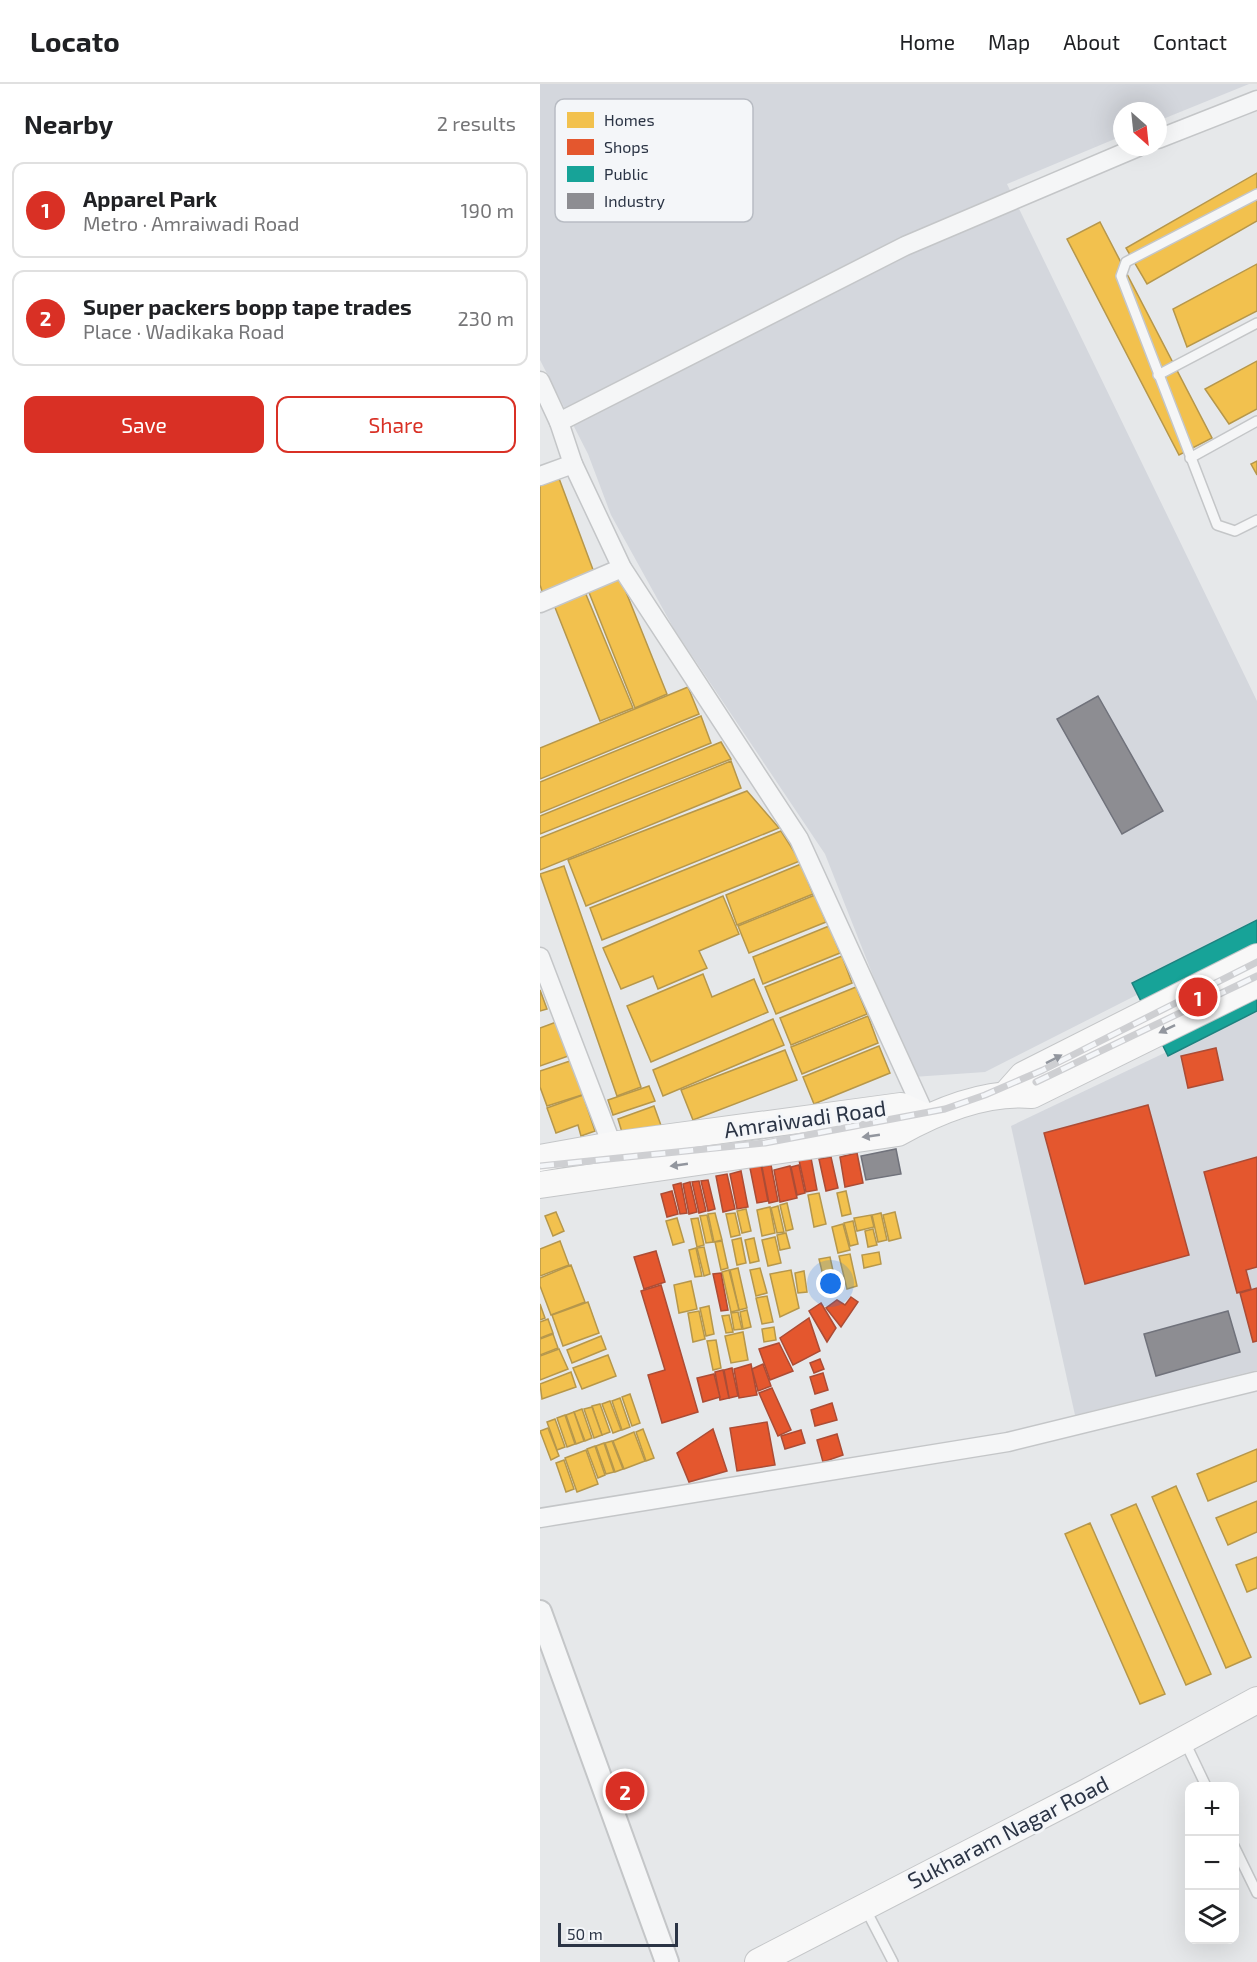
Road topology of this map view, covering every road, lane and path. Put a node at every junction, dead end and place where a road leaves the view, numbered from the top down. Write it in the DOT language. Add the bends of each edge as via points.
graph roads {
  1 [pos="1257,100"];
  2 [pos="1167,135"];
  3 [pos="1117,156"];
  4 [pos="1257,194"];
  5 [pos="1257,323"];
  6 [pos="1158,375"];
  7 [pos="540,381"];
  8 [pos="1257,421"];
  9 [pos="559,422"];
  10 [pos="1190,458"];
  11 [pos="573,464"];
  12 [pos="540,476"];
  13 [pos="1257,520"];
  14 [pos="622,568"];
  15 [pos="540,603"];
  16 [pos="540,957"];
  17 [pos="1257,957"];
  18 [pos="1257,984"];
  19 [pos="1007,1093"];
  20 [pos="926,1117"];
  21 [pos="612,1145"];
  22 [pos="540,1158"];
  23 [pos="540,1185"];
  24 [pos="1257,1381"];
  25 [pos="540,1518"];
  26 [pos="540,1612"];
  27 [pos="1257,1700"];
  28 [pos="1184,1740"];
  29 [pos="1204,1782"];
  30 [pos="1239,1856"];
  31 [pos="1257,1893"];
  32 [pos="863,1906"];
  33 [pos="667,1962"];
  34 [pos="758,1962"];
  35 [pos="893,1962"];
  1 -- 2 [label="street"];
  3 -- 9 [label="street" via="905,246"];
  4 -- 6 [label="lane" via="1126,262 1121,276"];
  5 -- 6 [label="lane"];
  6 -- 10 [label="lane"];
  7 -- 9 [label="street"];
  8 -- 10 [label="lane"];
  9 -- 11 [label="street"];
  10 -- 13 [label="lane" via="1217,525 1235,531"];
  11 -- 12 [label="street"];
  11 -- 14 [label="street"];
  14 -- 15 [label="street"];
  14 -- 20 [label="street" via="799,839"];
  16 -- 21 [label="street"];
  19 -- 17 [label="main road, one-way" via="1023,1075"];
  18 -- 19 [label="main road, one-way" via="1032,1095"];
  19 -- 20 [label="main road"];
  20 -- 21 [label="main road, Amraiwadi Road" via="901,1106"];
  20 -- 23 [label="main road, one-way" via="898,1132"];
  21 -- 22 [label="main road, Amraiwadi Road"];
  24 -- 25 [label="street" via="1008,1442"];
  26 -- 33 [label="street"];
  27 -- 28 [label="main road, Sukharam Nagar Road"];
  28 -- 29 [label="lane"];
  28 -- 32 [label="main road, Sukharam Nagar Road"];
  30 -- 31 [label="lane"];
  32 -- 34 [label="main road, Sukharam Nagar Road"];
  32 -- 35 [label="lane"];
}
